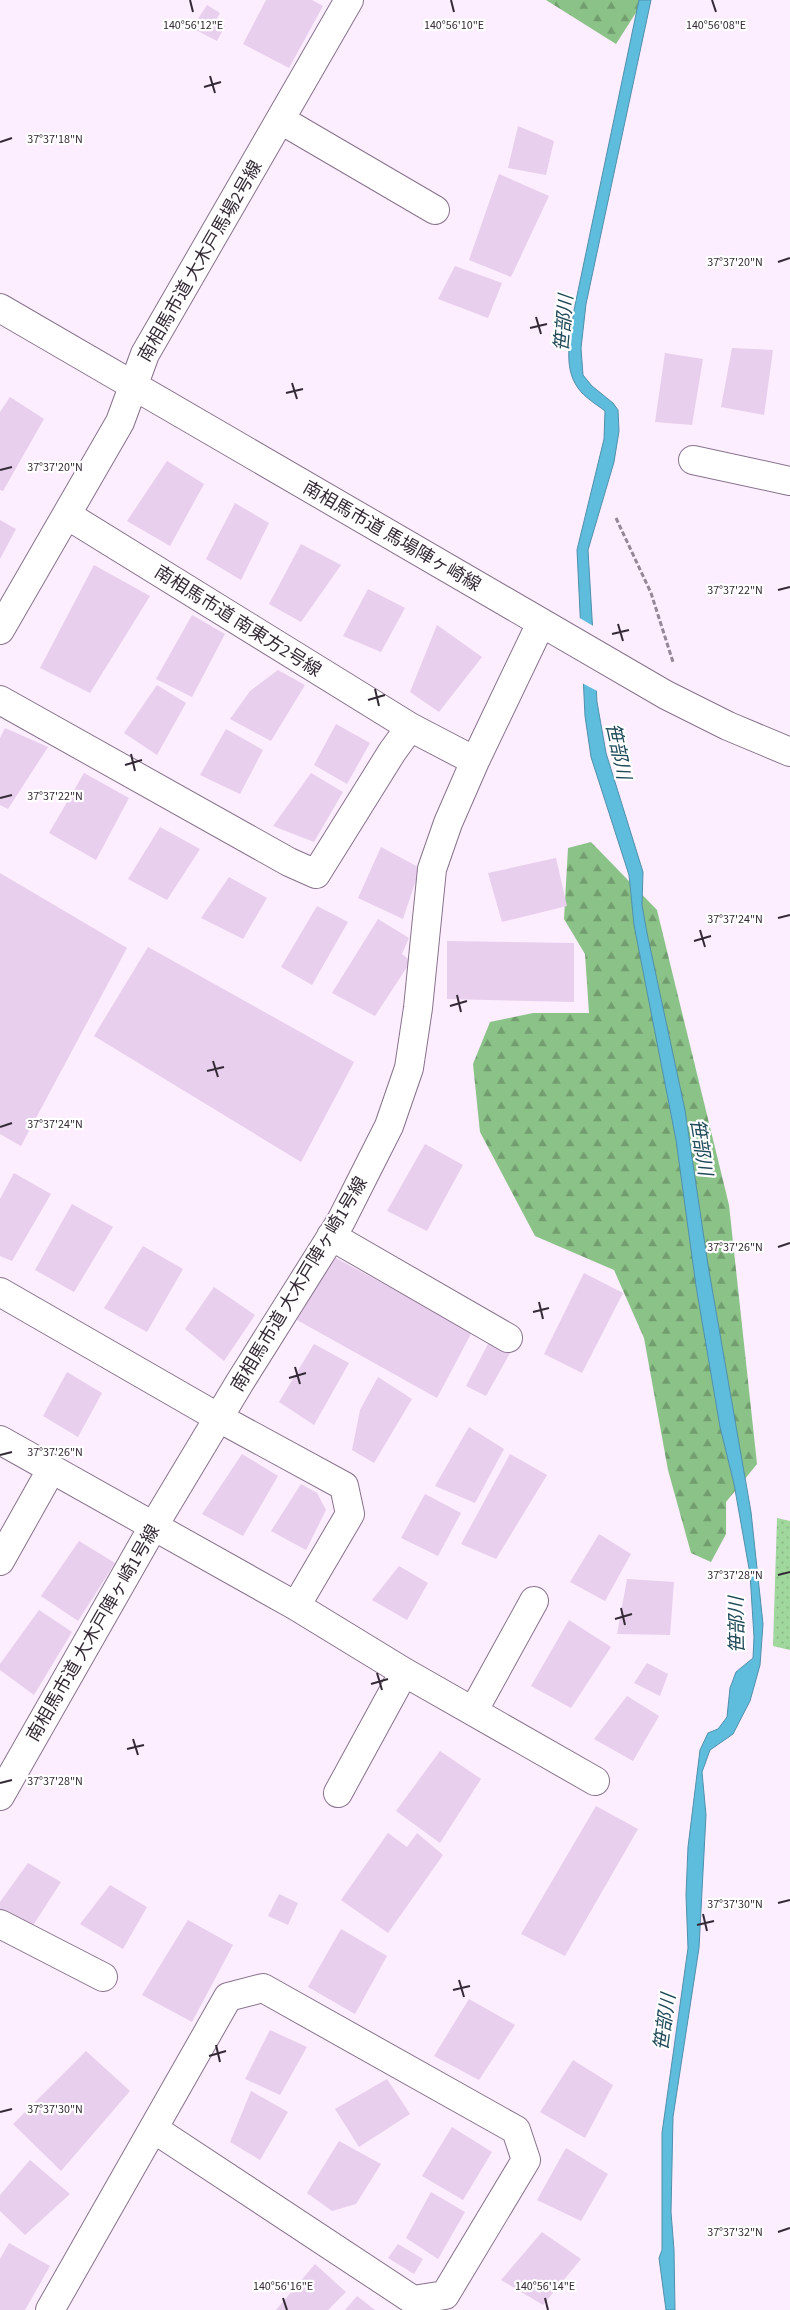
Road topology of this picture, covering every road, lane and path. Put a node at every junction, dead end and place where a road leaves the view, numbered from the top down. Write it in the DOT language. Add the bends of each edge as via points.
graph roads {
  1 [pos="349,0"];
  2 [pos="281,120"];
  3 [pos="435,210"];
  4 [pos="0,308"];
  5 [pos="133,386"];
  6 [pos="693,460"];
  7 [pos="790,481"];
  8 [pos="66,515"];
  9 [pos="616,518"];
  10 [pos="553,629"];
  11 [pos="0,630"];
  12 [pos="673,698"];
  13 [pos="0,700"];
  14 [pos="410,727"];
  15 [pos="790,752"];
  16 [pos="475,761"];
  17 [pos="331,1236"];
  18 [pos="0,1292"];
  19 [pos="508,1338"];
  20 [pos="219,1418"];
  21 [pos="0,1440"];
  22 [pos="51,1470"];
  23 [pos="153,1527"];
  24 [pos="0,1561"];
  25 [pos="534,1601"];
  26 [pos="296,1606"];
  27 [pos="404,1672"];
  28 [pos="474,1710"];
  29 [pos="595,1781"];
  30 [pos="338,1792"];
  31 [pos="0,1796"];
  32 [pos="0,1924"];
  33 [pos="103,1976"];
  34 [pos="154,2129"];
  35 [pos="50,2310"];
  1 -- 2 [label="street, 南相馬市道 大木戸馬場2号線"];
  2 -- 3 [label="street"];
  2 -- 5 [label="street, 南相馬市道 大木戸馬場2号線" via="145,354"];
  4 -- 5 [label="street, 南相馬市道 馬場陣ヶ崎線"];
  5 -- 8 [label="street, 南相馬市道 大木戸馬場2号線" via="120,422"];
  5 -- 10 [label="street, 南相馬市道 馬場陣ヶ崎線"];
  6 -- 7 [label="street"];
  8 -- 11 [label="street, 南相馬市道 大木戸馬場2号線"];
  8 -- 14 [label="street, 南相馬市道 南東方2号線"];
  9 -- 12 [label="path" via="652,593 668,643"];
  10 -- 12 [label="street, 南相馬市道 馬場陣ヶ崎線"];
  10 -- 16 [label="street, 南相馬市道 大木戸陣ヶ崎1号線"];
  12 -- 15 [label="street, 南相馬市道 馬場陣ヶ崎線"];
  13 -- 14 [label="street" via="289,862 316,874"];
  14 -- 16 [label="street, 南相馬市道 南東方2号線"];
  16 -- 17 [label="street, 南相馬市道 大木戸陣ヶ崎1号線" via="432,869 409,1068 400,1097 366,1173"];
  17 -- 19 [label="street"];
  17 -- 20 [label="street, 南相馬市道 大木戸陣ヶ崎1号線"];
  18 -- 20 [label="street"];
  20 -- 23 [label="street, 南相馬市道 大木戸陣ヶ崎1号線"];
  20 -- 26 [label="street" via="344,1486 350,1514"];
  21 -- 22 [label="street"];
  22 -- 23 [label="street"];
  22 -- 24 [label="street"];
  23 -- 26 [label="street"];
  23 -- 31 [label="street, 南相馬市道 大木戸陣ヶ崎1号線"];
  25 -- 28 [label="street"];
  26 -- 27 [label="street"];
  27 -- 28 [label="street"];
  27 -- 30 [label="street"];
  28 -- 29 [label="street"];
  32 -- 33 [label="street"];
  34 -- 34 [label="street" via="228,1998 263,1988 516,2130 526,2160 445,2295 413,2300"];
  34 -- 35 [label="street"];
}
